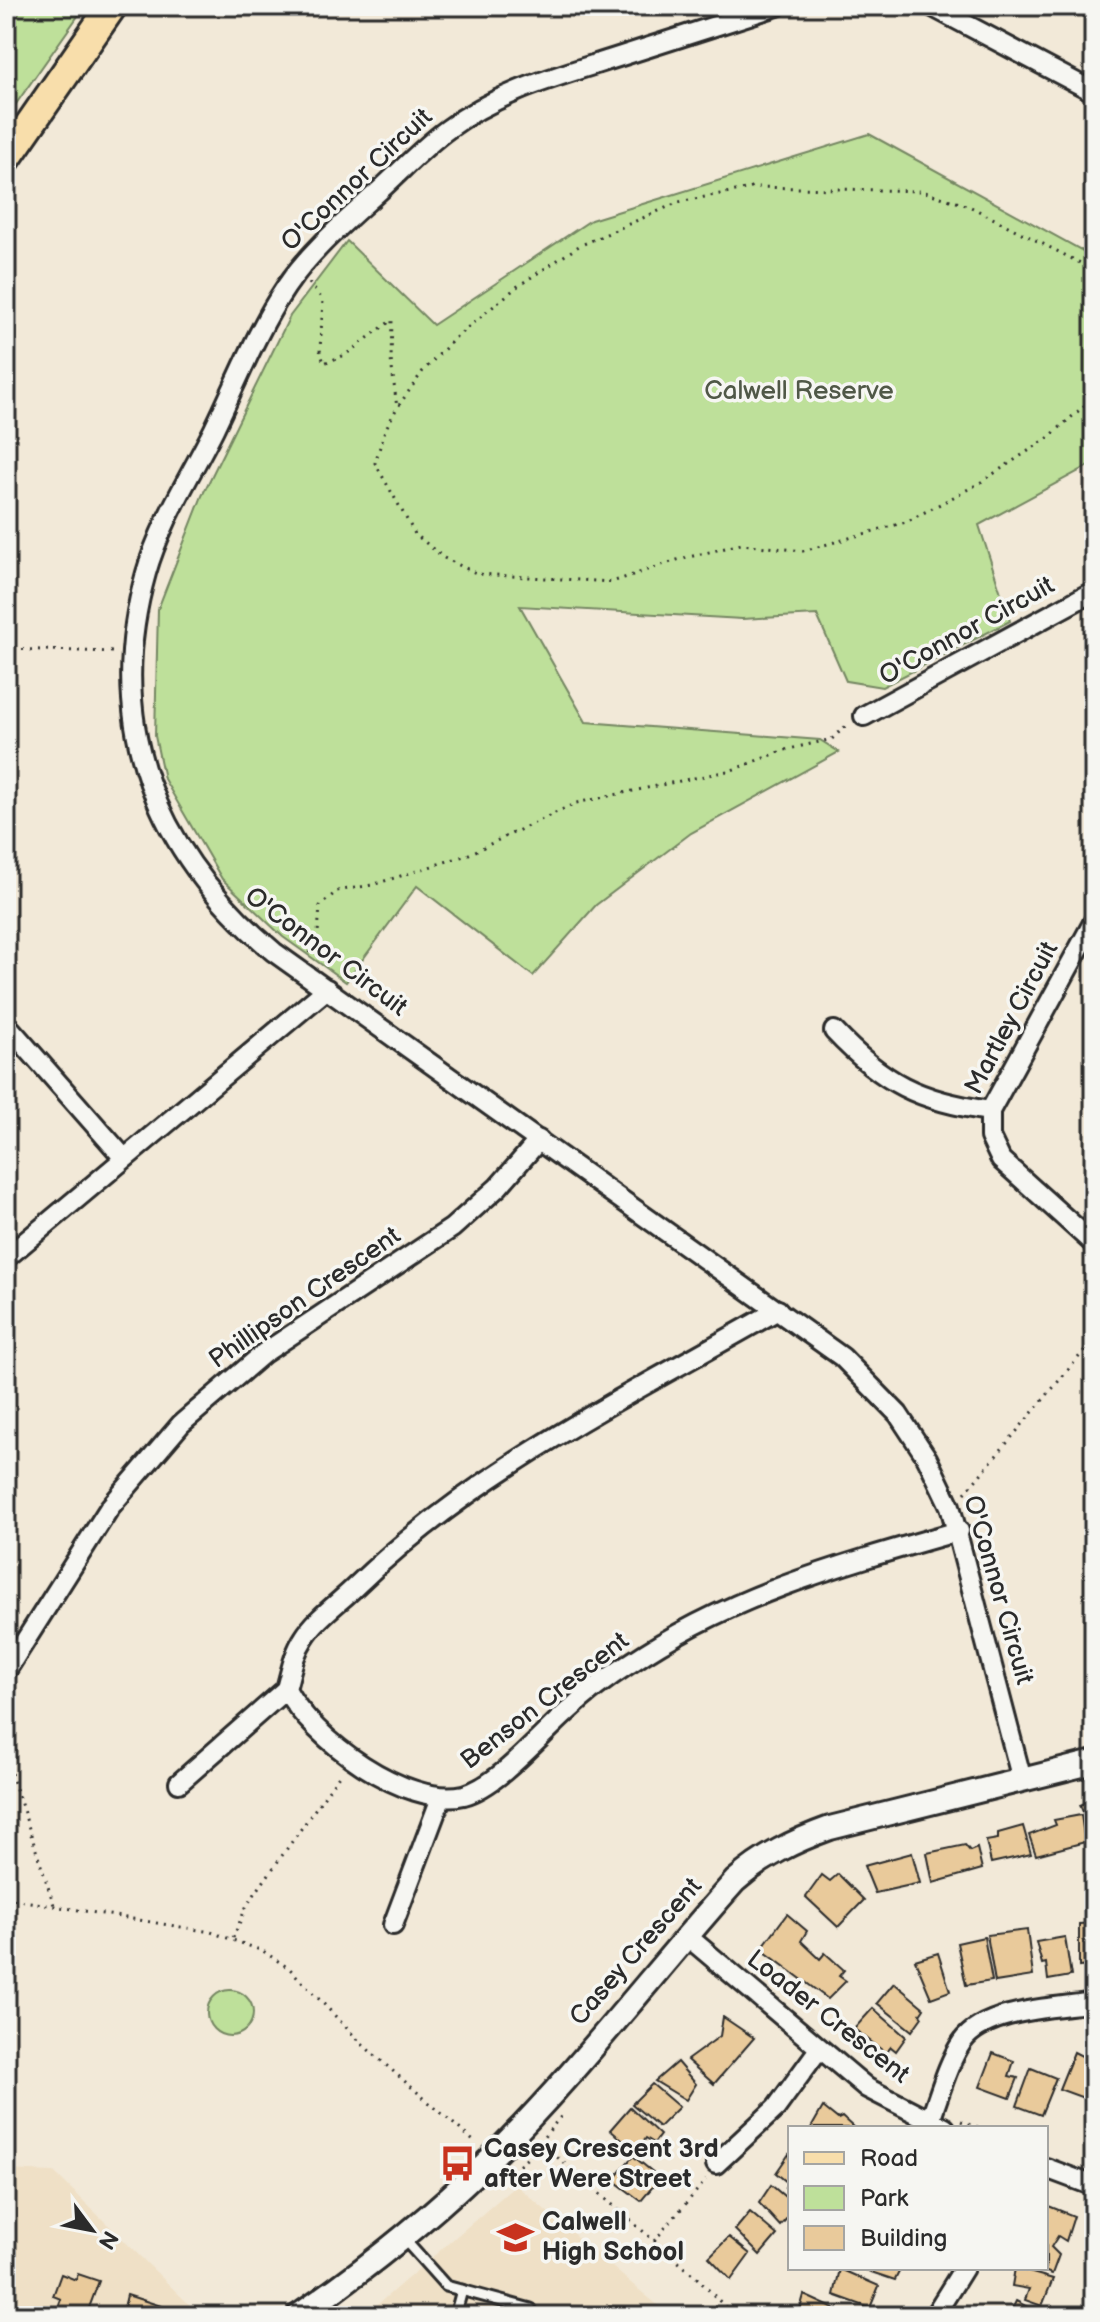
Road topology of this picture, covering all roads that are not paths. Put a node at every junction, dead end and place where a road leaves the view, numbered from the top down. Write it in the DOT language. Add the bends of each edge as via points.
graph roads {
  1 [pos="112,6"];
  2 [pos="931,6"];
  3 [pos="780,11"];
  4 [pos="1094,92"];
  5 [pos="6,159"];
  6 [pos="1094,591"];
  7 [pos="864,716"];
  8 [pos="1094,921"];
  9 [pos="327,989"];
  10 [pos="6,1024"];
  11 [pos="834,1031"];
  12 [pos="990,1111"];
  13 [pos="539,1140"];
  14 [pos="124,1158"];
  15 [pos="1094,1244"];
  16 [pos="6,1258"];
  17 [pos="778,1310"];
  18 [pos="959,1531"];
  19 [pos="6,1671"];
  20 [pos="286,1689"];
  21 [pos="1094,1762"];
  22 [pos="1022,1780"];
  23 [pos="179,1783"];
  24 [pos="441,1798"];
  25 [pos="393,1925"];
  26 [pos="687,1936"];
  27 [pos="1094,2002"];
  28 [pos="819,2049"];
  29 [pos="937,2125"];
  30 [pos="716,2164"];
  31 [pos="1048,2169"];
  32 [pos="1094,2186"];
  33 [pos="403,2238"];
  34 [pos="963,2270"];
  35 [pos="462,2290"];
  36 [pos="298,2316"];
  37 [pos="455,2316"];
  38 [pos="529,2316"];
  39 [pos="934,2316"];
  1 -- 5 [label="main road"];
  2 -- 4 [label="street"];
  3 -- 9 [label="street, O'Connor Circuit" via="535,83 490,102 430,144 315,250 288,283 155,547 135,625 131,678 136,731 149,783 170,832 233,918"];
  6 -- 7 [label="street, O'Connor Circuit"];
  8 -- 12 [label="street, Martley Circuit"];
  9 -- 13 [label="street, O'Connor Circuit"];
  9 -- 14 [label="street"];
  10 -- 14 [label="street"];
  11 -- 12 [label="street" via="865,1064 903,1089 945,1105"];
  12 -- 15 [label="street, Martley Circuit" via="990,1137 1001,1160"];
  13 -- 17 [label="street, O'Connor Circuit"];
  13 -- 19 [label="street, Phillipson Crescent" via="452,1228 264,1353 181,1424 110,1507"];
  14 -- 16 [label="street"];
  17 -- 18 [label="street, O'Connor Circuit" via="842,1357 898,1414 927,1458"];
  17 -- 20 [label="street" via="521,1457 436,1514 306,1635"];
  18 -- 22 [label="street, O'Connor Circuit"];
  18 -- 24 [label="street, Benson Crescent" via="800,1577 696,1623 599,1685 489,1783"];
  20 -- 23 [label="street"];
  20 -- 24 [label="street, Benson Crescent" via="323,1736 404,1790"];
  21 -- 22 [label="street, Casey Crescent"];
  22 -- 26 [label="street, Casey Crescent" via="830,1828 789,1844 735,1881"];
  24 -- 25 [label="street"];
  26 -- 28 [label="street, Loader Crescent"];
  26 -- 33 [label="street, Casey Crescent" via="491,2158"];
  27 -- 29 [label="street" via="991,2019 973,2028 960,2043"];
  28 -- 29 [label="street, Loader Crescent" via="867,2088"];
  28 -- 30 [label="street" via="776,2108"];
  31 -- 32 [label="street"];
  33 -- 35 [label="lane" via="446,2286"];
  33 -- 36 [label="street, Casey Crescent"];
  34 -- 39 [label="street"];
  35 -- 37 [label="lane"];
  35 -- 38 [label="lane" via="531,2309"];
}
